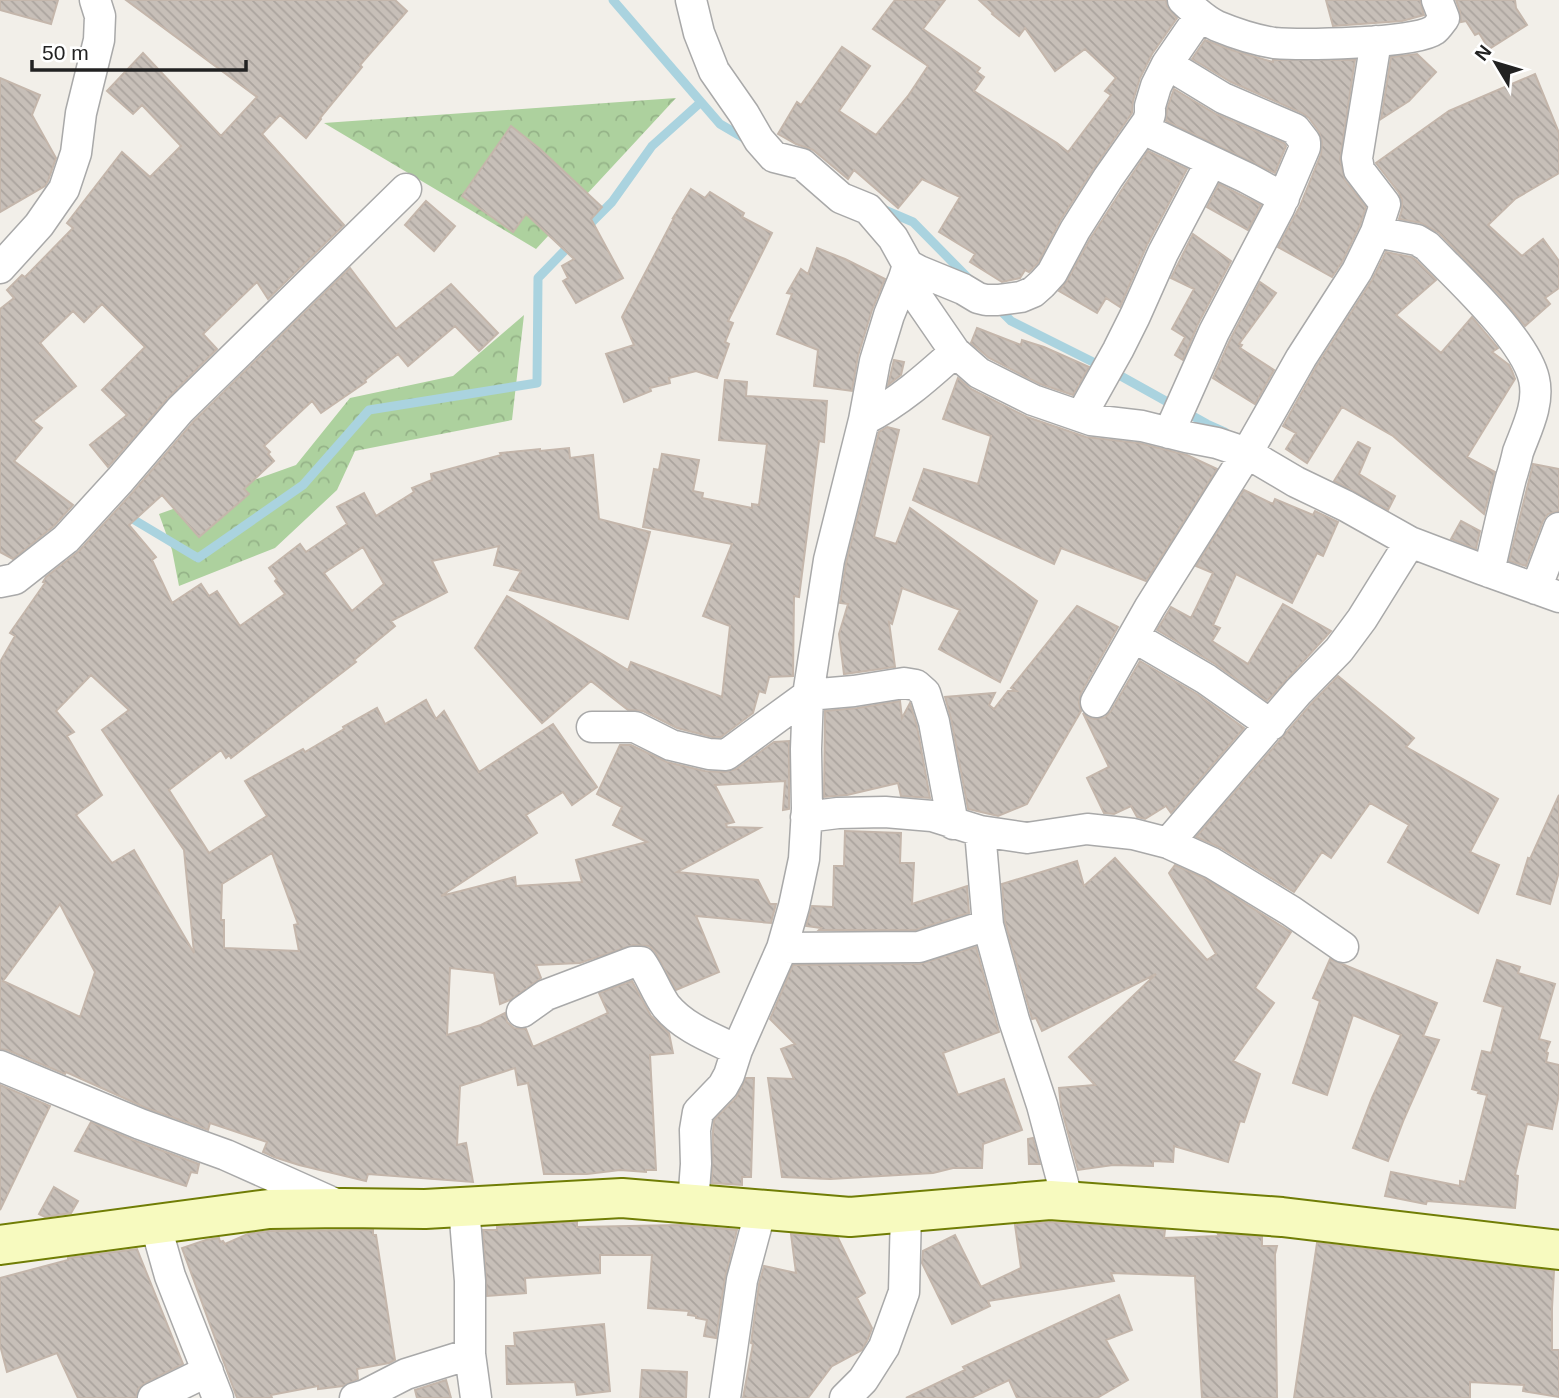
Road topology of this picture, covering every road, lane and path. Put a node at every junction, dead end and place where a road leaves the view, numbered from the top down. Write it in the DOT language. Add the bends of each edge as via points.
graph roads {
  1 [pos="95,0"];
  2 [pos="691,0"];
  3 [pos="1437,0"];
  4 [pos="1191,8"];
  5 [pos="1376,41"];
  6 [pos="1167,65"];
  7 [pos="1143,129"];
  8 [pos="1211,162"];
  9 [pos="406,189"];
  10 [pos="1284,198"];
  11 [pos="1376,232"];
  12 [pos="0,268"];
  13 [pos="906,272"];
  14 [pos="955,352"];
  15 [pos="1081,416"];
  16 [pos="864,420"];
  17 [pos="1169,433"];
  18 [pos="1247,453"];
  19 [pos="1559,528"];
  20 [pos="1410,542"];
  21 [pos="1489,572"];
  22 [pos="0,582"];
  23 [pos="1547,593"];
  24 [pos="1134,637"];
  25 [pos="808,695"];
  26 [pos="1096,702"];
  27 [pos="1271,725"];
  28 [pos="592,727"];
  29 [pos="806,817"];
  30 [pos="967,827"];
  31 [pos="1168,843"];
  32 [pos="988,925"];
  33 [pos="782,947"];
  34 [pos="1343,947"];
  35 [pos="522,1012"];
  36 [pos="737,1050"];
  37 [pos="0,1066"];
  38 [pos="1068,1202"];
  39 [pos="693,1204"];
  40 [pos="464,1207"];
  41 [pos="344,1208"];
  42 [pos="761,1209"];
  43 [pos="906,1212"];
  44 [pos="155,1223"];
  45 [pos="0,1245"];
  46 [pos="1559,1250"];
  47 [pos="470,1354"];
  48 [pos="213,1385"];
  49 [pos="153,1398"];
  50 [pos="355,1398"];
  51 [pos="476,1398"];
  52 [pos="725,1398"];
  53 [pos="845,1398"];
  1 -- 12 [label="street" via="99,40 64,189"];
  2 -- 13 [label="street" via="714,71 759,140 774,157 802,164 841,198 868,209 893,238"];
  3 -- 5 [label="street" via="1444,18 1434,30"];
  4 -- 5 [label="street" via="1215,25 1273,43"];
  4 -- 6 [label="street"];
  5 -- 11 [label="street" via="1357,158 1359,170 1385,204"];
  6 -- 7 [label="street"];
  6 -- 10 [label="street" via="1223,98 1299,132 1305,147"];
  7 -- 8 [label="street"];
  7 -- 13 [label="street" via="1102,186 1052,274 1033,292 986,300 919,271"];
  8 -- 10 [label="street"];
  8 -- 15 [label="street"];
  9 -- 22 [label="street" via="180,410 66,539 15,579"];
  10 -- 17 [label="street" via="1213,331"];
  11 -- 18 [label="street"];
  11 -- 21 [label="street" via="1427,246 1501,324 1527,359 1535,381 1535,401"];
  13 -- 14 [label="street"];
  13 -- 16 [label="street" via="875,360"];
  14 -- 15 [label="street" via="979,373 1033,400"];
  14 -- 16 [label="street" via="918,386"];
  15 -- 17 [label="street"];
  16 -- 25 [label="street" via="829,560"];
  17 -- 18 [label="street"];
  18 -- 20 [label="street"];
  18 -- 24 [label="street"];
  19 -- 23 [label="street"];
  20 -- 21 [label="street"];
  20 -- 27 [label="street" via="1339,650"];
  21 -- 23 [label="street"];
  24 -- 26 [label="street"];
  24 -- 27 [label="street" via="1206,679"];
  25 -- 28 [label="street" via="726,755 671,745 635,727"];
  25 -- 29 [label="street"];
  25 -- 30 [label="street" via="916,685 925,693"];
  27 -- 31 [label="street"];
  29 -- 30 [label="street" via="885,812 932,817"];
  29 -- 33 [label="street" via="804,859"];
  30 -- 31 [label="street" via="1027,838 1087,829"];
  30 -- 32 [label="street"];
  31 -- 34 [label="street" via="1212,863"];
  32 -- 33 [label="street" via="919,947"];
  32 -- 38 [label="street"];
  33 -- 36 [label="street"];
  35 -- 36 [label="street" via="564,987 641,962 679,1019"];
  36 -- 39 [label="street" via="723,1086 698,1112"];
  37 -- 41 [label="street" via="226,1155"];
  38 -- 43 [label="street"];
  38 -- 46 [label="street" via="1282,1217"];
  39 -- 40 [label="street" via="622,1198"];
  39 -- 42 [label="street"];
  40 -- 41 [label="street"];
  40 -- 47 [label="street"];
  41 -- 44 [label="street" via="269,1209"];
  42 -- 43 [label="street" via="850,1217"];
  42 -- 52 [label="street" via="742,1280"];
  43 -- 53 [label="street" via="904,1292 884,1347"];
  44 -- 45 [label="street"];
  44 -- 48 [label="street" via="170,1276"];
  47 -- 50 [label="street" via="406,1374"];
  47 -- 51 [label="street"];
  48 -- 49 [label="street"];
}
